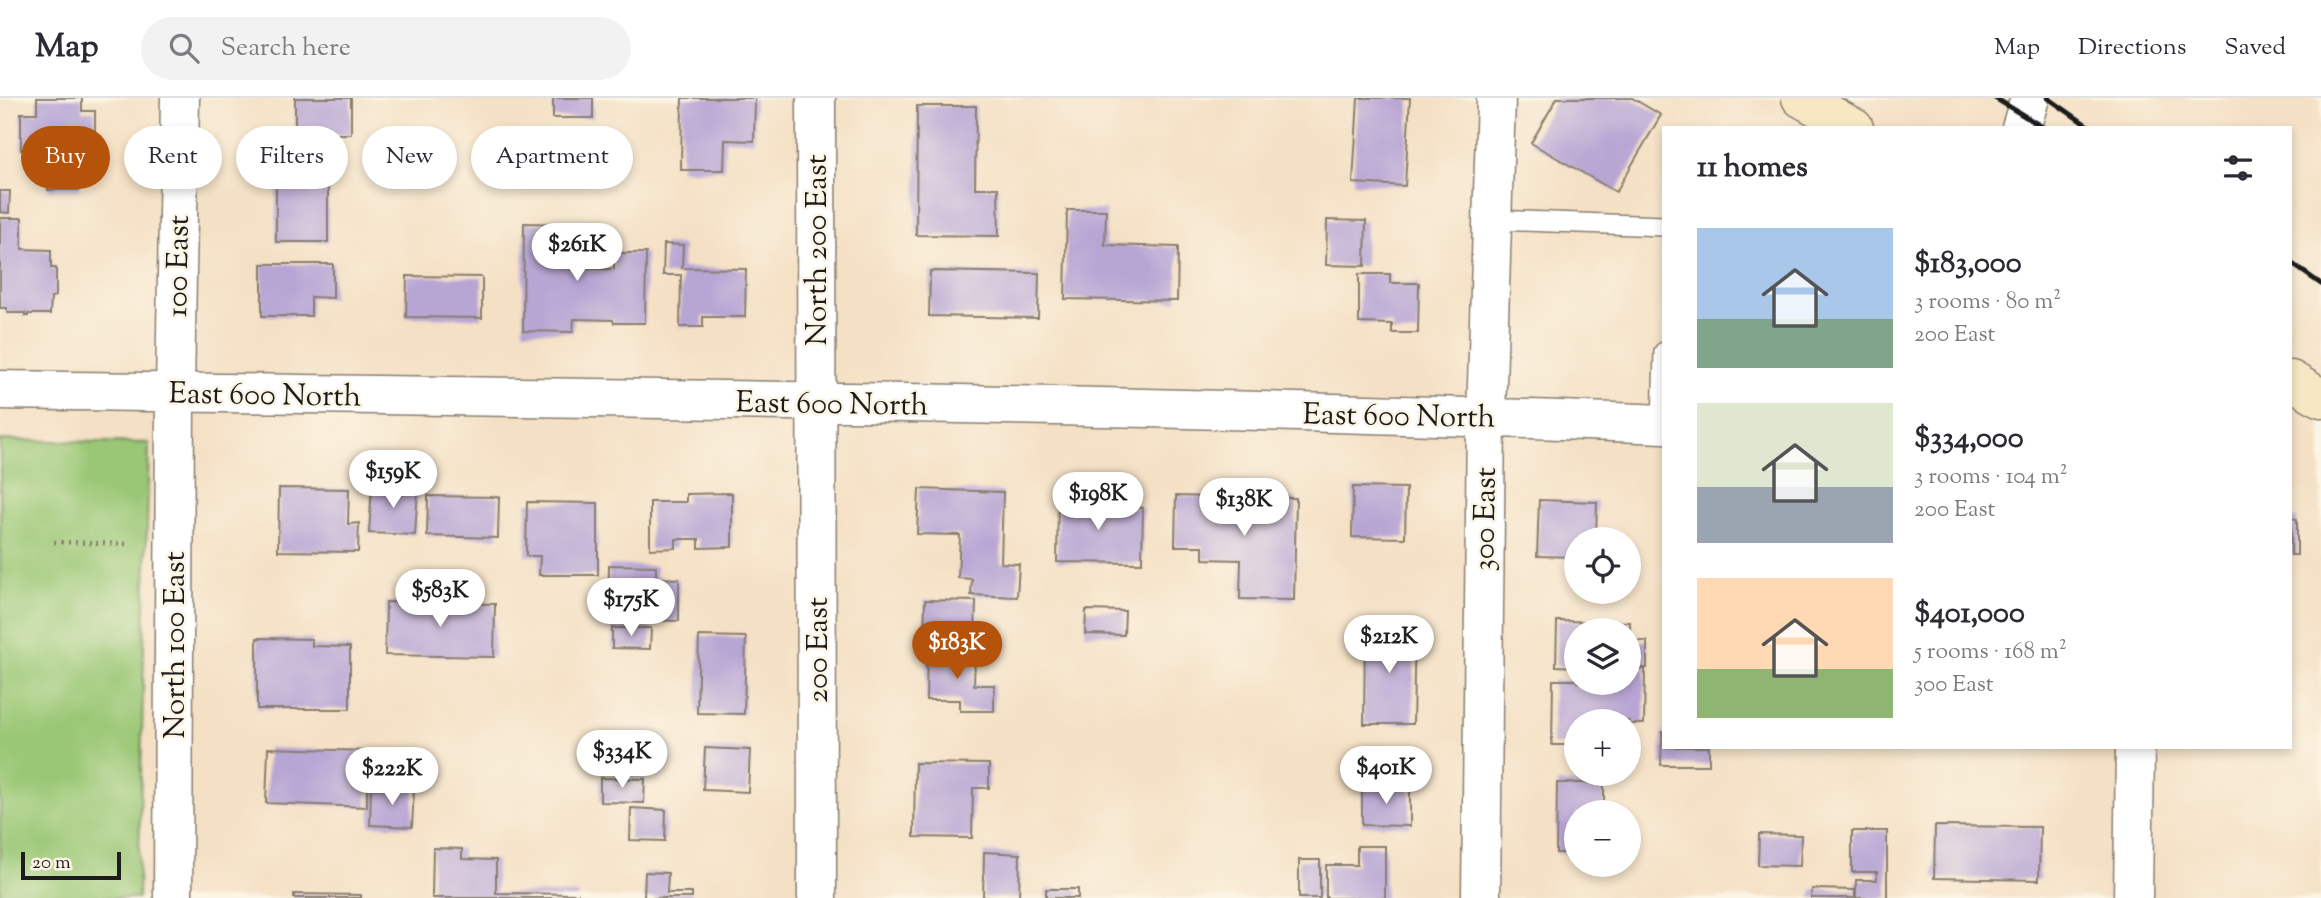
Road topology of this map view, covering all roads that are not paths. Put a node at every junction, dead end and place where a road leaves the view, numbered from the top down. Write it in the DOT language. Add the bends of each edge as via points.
graph roads {
  1 [pos="180,98"];
  2 [pos="816,98"];
  3 [pos="1496,98"];
  4 [pos="1801,98"];
  5 [pos="2030,98"];
  6 [pos="1850,126"];
  7 [pos="2022,126"];
  8 [pos="1492,220"];
  9 [pos="1662,226"];
  10 [pos="2292,381"];
  11 [pos="0,390"];
  12 [pos="175,392"];
  13 [pos="2321,398"];
  14 [pos="817,402"];
  15 [pos="1486,416"];
  16 [pos="1662,424"];
  17 [pos="2135,749"];
  18 [pos="173,898"];
  19 [pos="817,898"];
  20 [pos="1481,898"];
  21 [pos="2133,898"];
  1 -- 12 [label="street, 100 East"];
  2 -- 14 [label="street, North 200 East"];
  3 -- 8 [label="street, 300 East"];
  4 -- 6 [label="main road"];
  5 -- 7 [label="street"];
  8 -- 9 [label="lane"];
  8 -- 15 [label="street, 300 East"];
  10 -- 13 [label="main road"];
  11 -- 12 [label="street, East 600 North"];
  12 -- 14 [label="street, East 600 North"];
  12 -- 18 [label="street, North 100 East"];
  14 -- 15 [label="street, East 600 North"];
  14 -- 19 [label="street, 200 East"];
  15 -- 16 [label="street, East 600 North"];
  15 -- 20 [label="street, 300 East"];
  17 -- 21 [label="street"];
}
